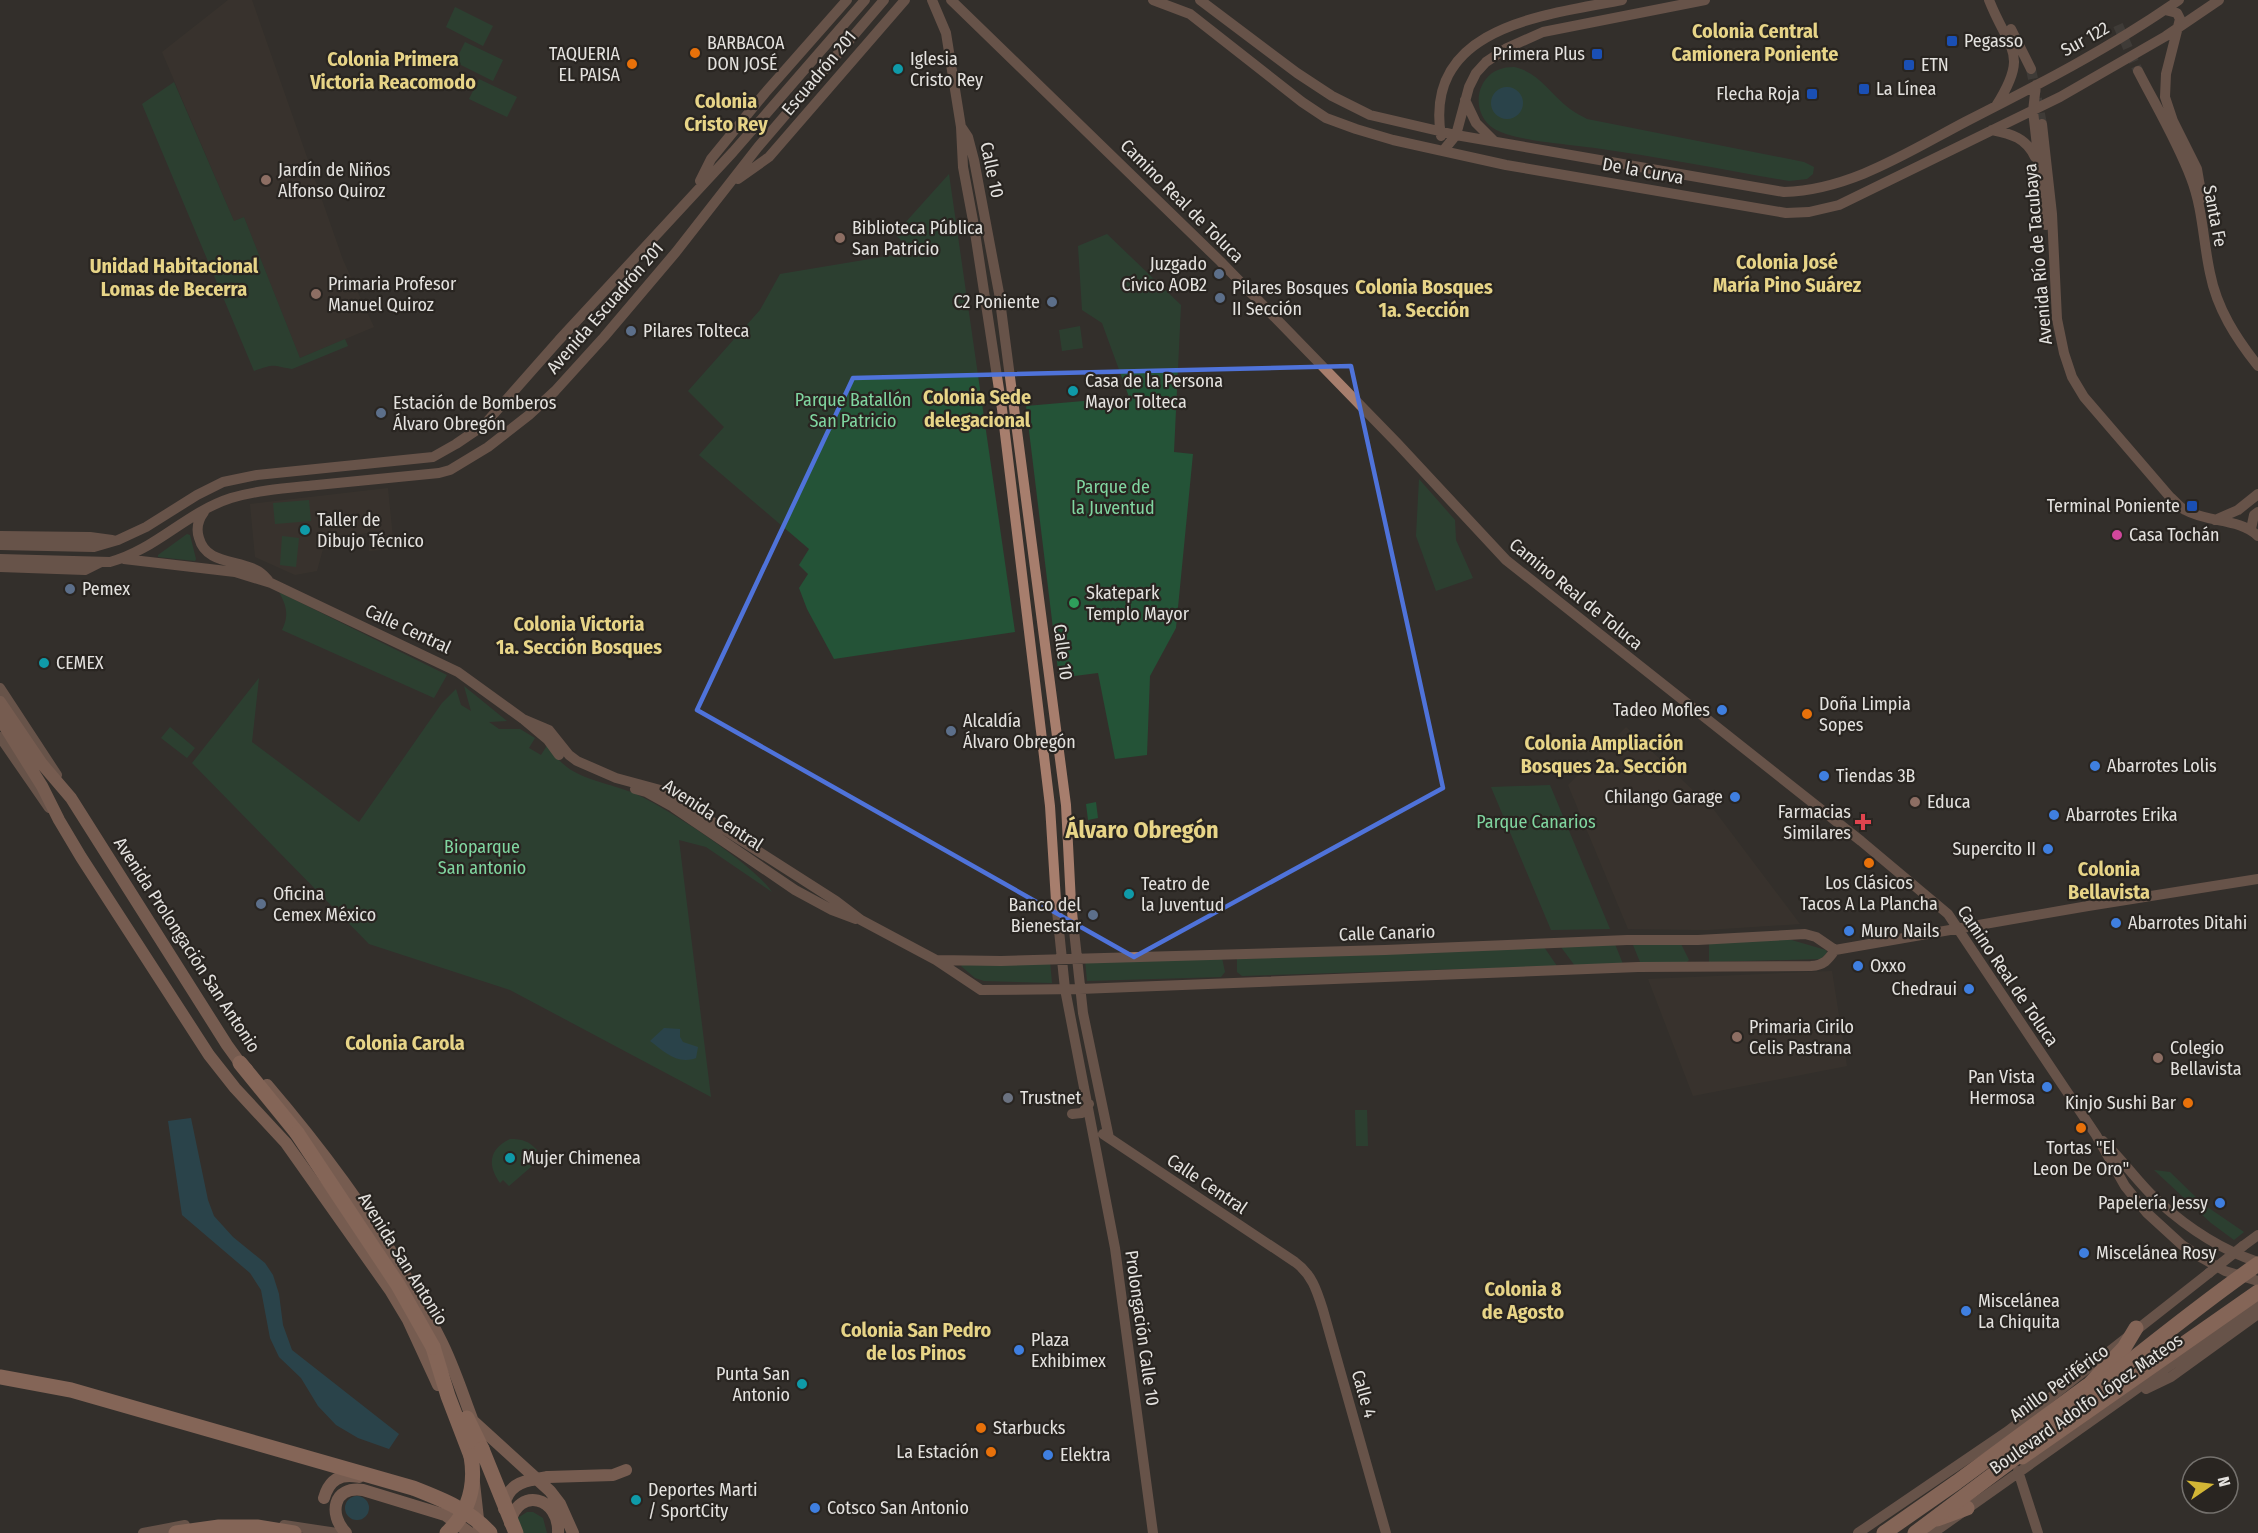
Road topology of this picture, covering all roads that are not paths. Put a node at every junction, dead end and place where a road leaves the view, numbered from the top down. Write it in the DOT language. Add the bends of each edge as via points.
graph roads {
  1 [pos="847,0"];
  2 [pos="865,0"];
  3 [pos="884,0"];
  4 [pos="932,0"];
  5 [pos="951,0"];
  6 [pos="1153,0"];
  7 [pos="1171,0"];
  8 [pos="1200,0"];
  9 [pos="1622,0"];
  10 [pos="1705,0"];
  11 [pos="1989,0"];
  12 [pos="1995,0"];
  13 [pos="2179,0"];
  14 [pos="2219,0"];
  15 [pos="900,2"];
  16 [pos="2165,10"];
  17 [pos="1190,14"];
  18 [pos="2179,28"];
  19 [pos="2031,69"];
  20 [pos="2138,71"];
  21 [pos="2036,85"];
  22 [pos="1465,100"];
  23 [pos="1995,107"];
  24 [pos="2033,111"];
  25 [pos="2042,124"];
  26 [pos="1992,130"];
  27 [pos="1440,132"];
  28 [pos="1456,135"];
  29 [pos="965,140"];
  30 [pos="1495,142"];
  31 [pos="1443,151"];
  32 [pos="2038,161"];
  33 [pos="728,187"];
  34 [pos="695,192"];
  35 [pos="2200,213"];
  36 [pos="2053,255"];
  37 [pos="2258,366"];
  38 [pos="402,460"];
  39 [pos="404,476"];
  40 [pos="2258,494"];
  41 [pos="205,510"];
  42 [pos="2258,512"];
  43 [pos="2215,520"];
  44 [pos="2254,533"];
  45 [pos="0,536"];
  46 [pos="118,540"];
  47 [pos="0,545"];
  48 [pos="0,559"];
  49 [pos="123,559"];
  50 [pos="101,562"];
  51 [pos="0,567"];
  52 [pos="271,583"];
  53 [pos="0,688"];
  54 [pos="0,702"];
  55 [pos="523,719"];
  56 [pos="2,722"];
  57 [pos="0,737"];
  58 [pos="71,798"];
  59 [pos="59,820"];
  60 [pos="2258,879"];
  61 [pos="1959,928"];
  62 [pos="1835,950"];
  63 [pos="1076,958"];
  64 [pos="1062,959"];
  65 [pos="936,960"];
  66 [pos="1065,989"];
  67 [pos="1080,989"];
  68 [pos="240,1063"];
  69 [pos="1089,1104"];
  70 [pos="1072,1114"];
  71 [pos="1093,1128"];
  72 [pos="2096,1134"];
  73 [pos="1109,1138"];
  74 [pos="2258,1235"];
  75 [pos="2243,1251"];
  76 [pos="2258,1264"];
  77 [pos="1303,1268"];
  78 [pos="2258,1281"];
  79 [pos="2258,1290"];
  80 [pos="2251,1302"];
  81 [pos="2258,1314"];
  82 [pos="2136,1328"];
  83 [pos="432,1345"];
  84 [pos="0,1377"];
  85 [pos="2090,1384"];
  86 [pos="2111,1407"];
  87 [pos="473,1421"];
  88 [pos="333,1457"];
  89 [pos="626,1470"];
  90 [pos="2018,1471"];
  91 [pos="471,1472"];
  92 [pos="355,1476"];
  93 [pos="324,1498"];
  94 [pos="1967,1508"];
  95 [pos="505,1516"];
  96 [pos="1935,1526"];
  97 [pos="143,1533"];
  98 [pos="176,1533"];
  99 [pos="237,1533"];
  100 [pos="248,1533"];
  101 [pos="294,1533"];
  102 [pos="337,1533"];
  103 [pos="346,1533"];
  104 [pos="447,1533"];
  105 [pos="470,1533"];
  106 [pos="480,1533"];
  107 [pos="490,1533"];
  108 [pos="510,1533"];
  109 [pos="516,1533"];
  110 [pos="558,1533"];
  111 [pos="573,1533"];
  112 [pos="1153,1533"];
  113 [pos="1386,1533"];
  114 [pos="1858,1533"];
  115 [pos="1884,1533"];
  116 [pos="1897,1533"];
  117 [pos="1915,1533"];
  118 [pos="2038,1533"];
  1 -- 34 [label="main road" via="711,159"];
  2 -- 34 [label="main road, Avenida Escuadrón 201"];
  3 -- 33 [label="main road, Avenida Escuadrón 201"];
  4 -- 29 [label="main road, Calle 10" via="946,33"];
  5 -- 61 [label="main road, Camino Real de Toluca" via="1220,261 1506,560 1861,840 1938,905"];
  6 -- 17 [label="main road, De la Curva"];
  7 -- 17 [label="main road"];
  8 -- 27 [label="main road, De la Curva" via="1332,96 1370,115"];
  9 -- 27 [label="main road" via="1545,15 1506,26 1483,38 1448,77 1441,101"];
  10 -- 22 [label="main road" via="1535,35 1486,62 1472,80"];
  11 -- 23 [label="main road" via="2015,62 2007,88"];
  12 -- 19 [label="main road"];
  13 -- 16 [label="main road, Sur 122"];
  14 -- 18 [label="main road"];
  15 -- 33 [label="main road, Escuadrón 201" via="769,157"];
  16 -- 18 [label="main road" via="2179,16"];
  16 -- 21 [label="main road, Sur 122"];
  17 -- 31 [label="main road, De la Curva" via="1326,118"];
  18 -- 24 [label="main road, De la Curva"];
  18 -- 35 [label="main road" via="2166,74 2165,98 2197,169"];
  20 -- 35 [label="main road, Santa Fe" via="2187,169"];
  21 -- 23 [label="main road, De la Curva"];
  21 -- 24 [label="main road"];
  22 -- 28 [label="main road"];
  22 -- 30 [label="main road" via="1476,123"];
  23 -- 30 [label="main road, De la Curva" via="1869,172 1808,191 1784,192"];
  24 -- 26 [label="main road, De la Curva"];
  24 -- 32 [label="main road"];
  25 -- 36 [label="main road, Avenida Río de Tacubaya"];
  26 -- 31 [label="main road, De la Curva" via="1839,205 1798,213"];
  26 -- 32 [label="main road" via="2026,142"];
  27 -- 28 [label="main road, De la Curva"];
  27 -- 31 [label="main road"];
  28 -- 30 [label="main road, De la Curva"];
  28 -- 31 [label="main road"];
  29 -- 63 [label="main road, Calle 10" via="999,293 1066,805"];
  29 -- 64 [label="main road, Calle 10" via="963,167 1002,409 1050,806"];
  32 -- 36 [label="main road"];
  33 -- 39 [label="main road, Avenida Escuadrón 201" via="604,338 530,415 450,470"];
  34 -- 38 [label="main road, Avenida Escuadrón 201" via="484,425 433,457"];
  35 -- 37 [label="main road, Santa Fe" via="2210,274 2221,309"];
  36 -- 43 [label="main road, Avenida Río de Tacubaya" via="2057,319 2064,353 2084,397 2170,497 2184,510"];
  38 -- 39 [label="main road"];
  38 -- 46 [label="main road, Avenida Escuadrón 201" via="223,482"];
  39 -- 41 [label="main road, Avenida Escuadrón 201" via="262,491 230,498"];
  40 -- 43 [label="main road" via="2238,510"];
  41 -- 49 [label="main road, Avenida Escuadrón 201"];
  41 -- 52 [label="main road, Calle Central" via="197,531 206,551 257,570"];
  42 -- 44 [label="main road" via="2253,515"];
  43 -- 44 [label="main road, Avenida Río de Tacubaya"];
  45 -- 46 [label="main road"];
  46 -- 47 [label="main road, Avenida Escuadrón 201" via="94,547"];
  48 -- 50 [label="main road"];
  49 -- 50 [label="main road, Avenida Escuadrón 201"];
  49 -- 52 [label="main road, Calle Central" via="235,572"];
  50 -- 51 [label="main road" via="85,570"];
  52 -- 55 [label="main road, Calle Central" via="458,672"];
  53 -- 58 [label="main road, Avenida Prolongación San Antonio"];
  54 -- 58 [label="main road" via="42,764"];
  55 -- 65 [label="main road, Avenida Central" via="574,767 659,798 795,890"];
  56 -- 59 [label="main road"];
  57 -- 59 [label="main road, Avenida Prolongación San Antonio"];
  58 -- 68 [label="main road, Avenida Prolongación San Antonio"];
  59 -- 83 [label="main road, Avenida Prolongación San Antonio" via="209,1055 292,1152"];
  60 -- 61 [label="main road"];
  61 -- 62 [label="main road"];
  61 -- 72 [label="main road, Camino Real de Toluca"];
  62 -- 63 [label="main road, Calle Canario" via="1804,934"];
  62 -- 67 [label="main road" via="1828,961 1811,966 1638,967"];
  63 -- 64 [label="main road, Calle Canario"];
  63 -- 67 [label="main road, Calle 10"];
  64 -- 65 [label="main road, Calle Canario"];
  64 -- 66 [label="main road, Calle 10"];
  65 -- 66 [label="main road, Avenida Central" via="981,990"];
  66 -- 67 [label="main road"];
  66 -- 69 [label="main road, Calle 10"];
  67 -- 73 [label="main road, Calle 10"];
  68 -- 83 [label="highway, Avenida San Antonio, bridge" via="297,1133 342,1198"];
  68 -- 83 [label="main road, Avenida Prolongación San Antonio" via="266,1084 311,1137 372,1225 416,1295"];
  69 -- 70 [label="main road" via="1082,1113"];
  69 -- 71 [label="main road, Calle 10"];
  71 -- 73 [label="main road, Calle Central"];
  71 -- 112 [label="main road, Prolongación Calle 10" via="1114,1248"];
  72 -- 75 [label="main road, Camino Real de Toluca" via="2158,1201 2217,1244"];
  72 -- 78 [label="main road, Camino Real de Toluca" via="2125,1186 2182,1245 2225,1271"];
  73 -- 77 [label="main road, Calle Central"];
  74 -- 75 [label="main road, Boulevard Adolfo López Mateos"];
  75 -- 76 [label="main road, Camino Real de Toluca"];
  75 -- 82 [label="main road, Boulevard Adolfo López Mateos, bridge"];
  76 -- 85 [label="highway, Anillo Periférico, bridge"];
  76 -- 116 [label="highway, bridge" via="2041,1430"];
  77 -- 113 [label="main road, Calle 4" via="1317,1290"];
  79 -- 80 [label="highway"];
  79 -- 117 [label="highway, bridge" via="2079,1410"];
  80 -- 86 [label="main road, Boulevard Adolfo López Mateos"];
  80 -- 96 [label="highway"];
  81 -- 86 [label="main road" via="2171,1377"];
  82 -- 85 [label="highway" via="2124,1348"];
  82 -- 114 [label="main road, Boulevard Adolfo López Mateos" via="2008,1431"];
  83 -- 87 [label="main road, Avenida Prolongación San Antonio"];
  83 -- 91 [label="main road, Avenida Prolongación San Antonio"];
  83 -- 104 [label="highway, bridge" via="474,1470 469,1500"];
  83 -- 109 [label="highway, Avenida San Antonio, bridge" via="482,1449"];
  84 -- 107 [label="highway, bridge" via="71,1390 413,1488 466,1513"];
  85 -- 115 [label="highway, Anillo Periférico"];
  86 -- 90 [label="main road, Boulevard Adolfo López Mateos"];
  87 -- 95 [label="main road, Avenida Prolongación San Antonio"];
  87 -- 111 [label="main road" via="550,1491"];
  88 -- 92 [label="main road"];
  89 -- 95 [label="main road, bridge" via="613,1475 548,1477 518,1484 505,1500"];
  90 -- 94 [label="main road, Boulevard Adolfo López Mateos"];
  90 -- 118 [label="main road"];
  91 -- 92 [label="main road" via="466,1491 452,1503"];
  91 -- 106 [label="main road, Avenida Prolongación San Antonio"];
  92 -- 93 [label="main road" via="336,1479 326,1489"];
  94 -- 96 [label="highway"];
  95 -- 108 [label="main road, Avenida Prolongación San Antonio"];
  96 -- 117 [label="highway"];
  97 -- 102 [label="main road" via="213,1521 246,1521"];
  98 -- 101 [label="highway" via="257,1527"];
  99 -- 100 [label="highway"];
  103 -- 105 [label="main road" via="336,1518 334,1506 341,1496 354,1489 445,1515"];
  108 -- 110 [label="main road" via="513,1512 531,1500 550,1507 557,1518"];
}
